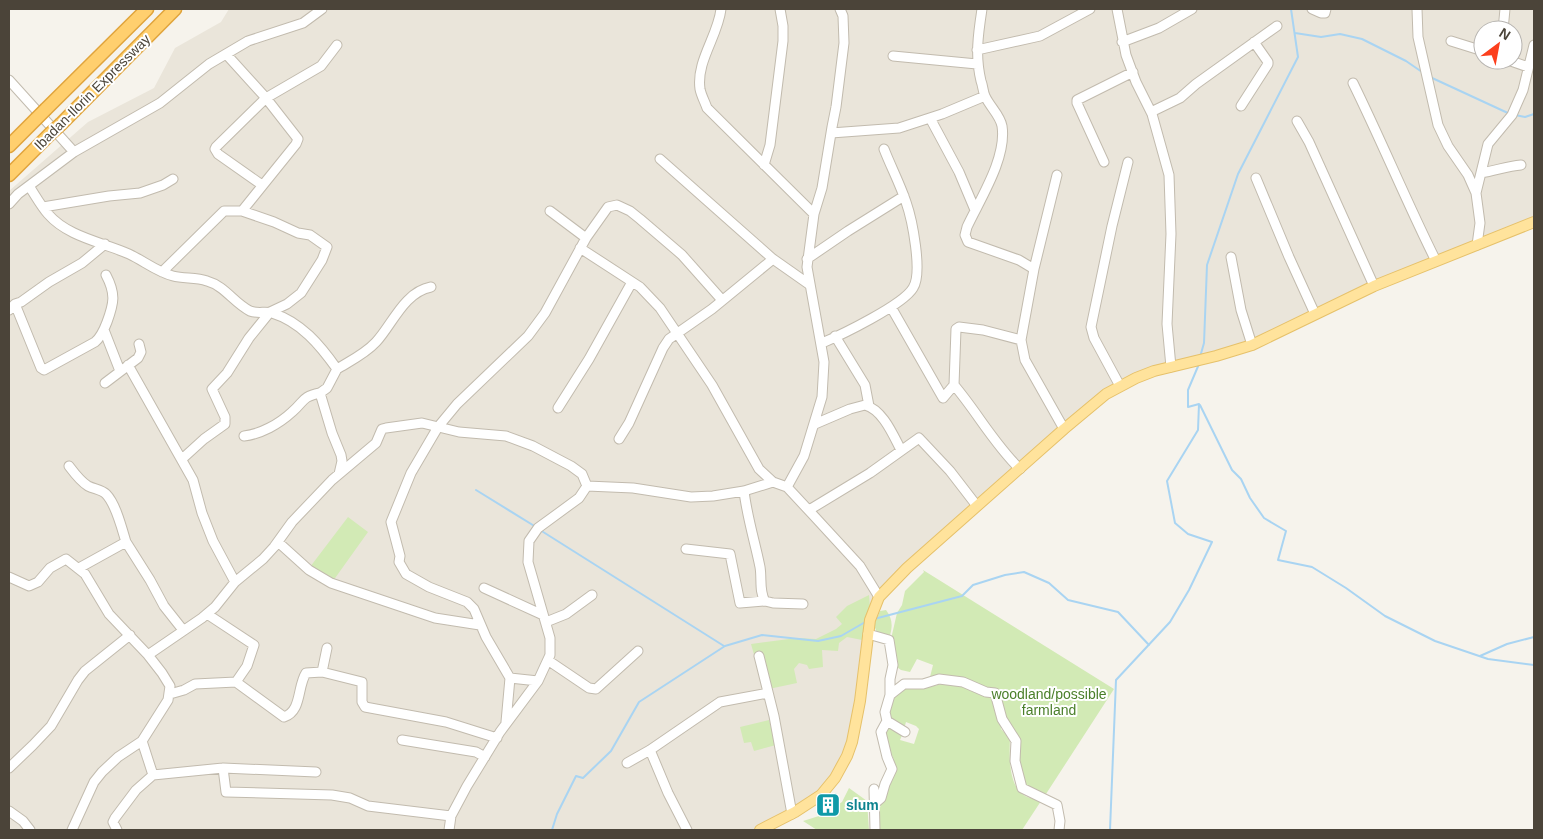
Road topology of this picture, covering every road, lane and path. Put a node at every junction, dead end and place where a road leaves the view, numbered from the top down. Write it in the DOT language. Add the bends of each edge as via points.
graph roads {
  1 [pos="147,9"];
  2 [pos="175,9"];
  3 [pos="322,9"];
  4 [pos="721,9"];
  5 [pos="780,9"];
  6 [pos="840,9"];
  7 [pos="982,9"];
  8 [pos="1090,9"];
  9 [pos="1117,9"];
  10 [pos="1192,9"];
  11 [pos="1312,9"];
  12 [pos="1326,9"];
  13 [pos="1417,9"];
  14 [pos="1277,26"];
  15 [pos="1451,41"];
  16 [pos="1122,42"];
  17 [pos="1254,42"];
  18 [pos="337,45"];
  19 [pos="1534,45"];
  20 [pos="1473,48"];
  21 [pos="977,50"];
  22 [pos="227,55"];
  23 [pos="893,56"];
  24 [pos="977,64"];
  25 [pos="1523,65"];
  26 [pos="1528,67"];
  27 [pos="1133,72"];
  28 [pos="9,82"];
  29 [pos="1353,83"];
  30 [pos="985,96"];
  31 [pos="266,98"];
  32 [pos="1241,106"];
  33 [pos="1151,112"];
  34 [pos="930,118"];
  35 [pos="1296,121"];
  36 [pos="831,133"];
  37 [pos="9,146"];
  38 [pos="884,149"];
  39 [pos="74,152"];
  40 [pos="660,159"];
  41 [pos="1104,162"];
  42 [pos="1128,162"];
  43 [pos="764,165"];
  44 [pos="1521,165"];
  45 [pos="1481,173"];
  46 [pos="9,175"];
  47 [pos="1057,175"];
  48 [pos="1256,178"];
  49 [pos="173,179"];
  50 [pos="262,185"];
  51 [pos="29,186"];
  52 [pos="1476,193"];
  53 [pos="904,196"];
  54 [pos="9,204"];
  55 [pos="43,207"];
  56 [pos="975,210"];
  57 [pos="242,211"];
  58 [pos="550,211"];
  59 [pos="814,214"];
  60 [pos="1534,222"];
  61 [pos="586,238"];
  62 [pos="104,244"];
  63 [pos="1477,245"];
  64 [pos="580,248"];
  65 [pos="1230,257"];
  66 [pos="773,259"];
  67 [pos="807,259"];
  68 [pos="1436,261"];
  69 [pos="1034,269"];
  70 [pos="162,272"];
  71 [pos="106,275"];
  72 [pos="632,282"];
  73 [pos="810,285"];
  74 [pos="1374,286"];
  75 [pos="430,288"];
  76 [pos="722,300"];
  77 [pos="12,307"];
  78 [pos="891,307"];
  79 [pos="270,312"];
  80 [pos="1315,314"];
  81 [pos="104,330"];
  82 [pos="677,333"];
  83 [pos="835,336"];
  84 [pos="1021,340"];
  85 [pos="822,343"];
  86 [pos="139,344"];
  87 [pos="1252,345"];
  88 [pos="1171,367"];
  89 [pos="124,368"];
  90 [pos="337,369"];
  91 [pos="105,383"];
  92 [pos="954,385"];
  93 [pos="1120,386"];
  94 [pos="320,392"];
  95 [pos="869,406"];
  96 [pos="558,408"];
  97 [pos="815,424"];
  98 [pos="438,427"];
  99 [pos="1064,429"];
  100 [pos="244,436"];
  101 [pos="619,439"];
  102 [pos="901,450"];
  103 [pos="341,455"];
  104 [pos="182,459"];
  105 [pos="356,460"];
  106 [pos="69,466"];
  107 [pos="1020,469"];
  108 [pos="339,474"];
  109 [pos="773,482"];
  110 [pos="587,486"];
  111 [pos="787,487"];
  112 [pos="744,491"];
  113 [pos="977,506"];
  114 [pos="809,510"];
  115 [pos="126,542"];
  116 [pos="278,542"];
  117 [pos="686,549"];
  118 [pos="79,568"];
  119 [pos="9,577"];
  120 [pos="235,582"];
  121 [pos="484,588"];
  122 [pos="592,595"];
  123 [pos="879,597"];
  124 [pos="765,601"];
  125 [pos="803,604"];
  126 [pos="206,614"];
  127 [pos="545,619"];
  128 [pos="480,625"];
  129 [pos="183,630"];
  130 [pos="868,634"];
  131 [pos="130,636"];
  132 [pos="327,648"];
  133 [pos="638,651"];
  134 [pos="148,654"];
  135 [pos="759,656"];
  136 [pos="549,661"];
  137 [pos="322,672"];
  138 [pos="510,678"];
  139 [pos="538,681"];
  140 [pos="236,682"];
  141 [pos="768,692"];
  142 [pos="170,694"];
  143 [pos="890,695"];
  144 [pos="887,721"];
  145 [pos="506,722"];
  146 [pos="905,732"];
  147 [pos="497,738"];
  148 [pos="402,740"];
  149 [pos="142,741"];
  150 [pos="650,750"];
  151 [pos="485,757"];
  152 [pos="628,762"];
  153 [pos="9,768"];
  154 [pos="223,768"];
  155 [pos="316,772"];
  156 [pos="153,775"];
  157 [pos="874,789"];
  158 [pos="874,804"];
  159 [pos="9,811"];
  160 [pos="792,814"];
  161 [pos="451,816"];
  162 [pos="30,830"];
  163 [pos="72,830"];
  164 [pos="117,830"];
  165 [pos="449,830"];
  166 [pos="687,830"];
  167 [pos="760,830"];
  168 [pos="875,830"];
  169 [pos="1059,830"];
  1 -- 37 [label="highway, Ibadan-Ilorin Expressway, bridge"];
  2 -- 46 [label="highway, Ibadan-Ilorin Expressway, bridge"];
  3 -- 22 [label="street" via="303,23 248,41"];
  4 -- 43 [label="street" via="701,70 700,89 707,108"];
  5 -- 43 [label="street" via="782,41 770,145"];
  6 -- 36 [label="street" via="844,43"];
  7 -- 21 [label="street"];
  8 -- 21 [label="street" via="1040,36"];
  9 -- 16 [label="street"];
  10 -- 16 [label="street" via="1159,28"];
  11 -- 12 [label="street" via="1325,13"];
  13 -- 52 [label="street" via="1418,37 1438,125"];
  14 -- 17 [label="street"];
  15 -- 20 [label="street"];
  16 -- 27 [label="street"];
  17 -- 32 [label="street" via="1268,64"];
  17 -- 33 [label="street" via="1180,98"];
  18 -- 31 [label="street" via="321,66"];
  19 -- 26 [label="street"];
  21 -- 24 [label="street"];
  22 -- 31 [label="street"];
  22 -- 39 [label="street" via="204,68 160,103"];
  23 -- 24 [label="street"];
  24 -- 30 [label="street"];
  25 -- 26 [label="street"];
  26 -- 45 [label="street" via="1523,90 1512,115 1488,144"];
  27 -- 33 [label="street"];
  27 -- 41 [label="street" via="1077,100"];
  28 -- 39 [label="street"];
  29 -- 68 [label="street"];
  30 -- 34 [label="street"];
  30 -- 56 [label="street" via="1002,126 1002,144 997,164"];
  31 -- 50 [label="street" via="298,139"];
  31 -- 50 [label="street" via="215,150"];
  33 -- 88 [label="street" via="1170,175 1167,324"];
  34 -- 36 [label="street" via="899,128"];
  34 -- 56 [label="street"];
  35 -- 74 [label="street" via="1309,142"];
  36 -- 59 [label="street"];
  38 -- 53 [label="street"];
  39 -- 51 [label="street"];
  40 -- 66 [label="street"];
  42 -- 93 [label="street" via="1091,327"];
  43 -- 59 [label="street"];
  44 -- 45 [label="street"];
  45 -- 52 [label="street"];
  47 -- 69 [label="street"];
  48 -- 80 [label="street"];
  49 -- 55 [label="street" via="140,194"];
  50 -- 57 [label="street"];
  51 -- 54 [label="street"];
  51 -- 55 [label="street"];
  52 -- 63 [label="street" via="1480,223"];
  53 -- 67 [label="street"];
  53 -- 78 [label="street" via="914,235 916,280 903,299"];
  55 -- 62 [label="street" via="64,228"];
  56 -- 69 [label="street" via="965,235 968,242"];
  57 -- 70 [label="street" via="224,211"];
  57 -- 79 [label="street" via="310,235 327,247 301,293"];
  58 -- 61 [label="street"];
  59 -- 67 [label="street"];
  60 -- 63 [label="main road"];
  61 -- 64 [label="street"];
  61 -- 76 [label="street" via="608,207 617,205 624,208 682,255"];
  62 -- 70 [label="street"];
  62 -- 77 [label="street" via="82,263"];
  63 -- 68 [label="main road"];
  64 -- 72 [label="street"];
  64 -- 98 [label="street" via="545,313 528,336 457,404"];
  65 -- 87 [label="street"];
  66 -- 73 [label="street"];
  66 -- 76 [label="street"];
  67 -- 73 [label="street"];
  68 -- 74 [label="main road"];
  69 -- 84 [label="street"];
  70 -- 79 [label="street" via="206,280 250,310"];
  71 -- 81 [label="street" via="114,304"];
  72 -- 82 [label="street" via="660,308"];
  72 -- 96 [label="street"];
  73 -- 85 [label="street"];
  74 -- 80 [label="main road"];
  75 -- 90 [label="street" via="420,291 406,303 388,329 364,353"];
  76 -- 82 [label="street"];
  77 -- 81 [label="street" via="44,370 95,342"];
  78 -- 83 [label="street"];
  78 -- 92 [label="street" via="942,397"];
  79 -- 90 [label="street" via="302,328"];
  79 -- 104 [label="street" via="212,389 225,424"];
  80 -- 87 [label="main road"];
  81 -- 89 [label="street"];
  82 -- 101 [label="street" via="663,348"];
  82 -- 109 [label="street" via="712,385 759,469"];
  83 -- 85 [label="street"];
  83 -- 95 [label="street" via="864,384"];
  84 -- 92 [label="street" via="983,330 956,329"];
  84 -- 99 [label="street" via="1025,360"];
  85 -- 97 [label="street" via="824,380"];
  86 -- 89 [label="street" via="140,355"];
  87 -- 88 [label="main road"];
  88 -- 93 [label="main road"];
  89 -- 91 [label="street"];
  89 -- 104 [label="street"];
  90 -- 94 [label="street" via="327,388"];
  92 -- 107 [label="street"];
  93 -- 99 [label="main road"];
  94 -- 100 [label="street" via="306,396 293,411 262,431"];
  94 -- 103 [label="street"];
  95 -- 97 [label="street" via="850,409"];
  95 -- 102 [label="street" via="887,424"];
  97 -- 111 [label="street" via="804,456"];
  98 -- 105 [label="street" via="416,422 382,429 376,443"];
  98 -- 110 [label="street" via="506,436 527,443 571,466 582,474"];
  98 -- 128 [label="street" via="411,473 392,519 399,562 406,574 416,580 467,602 474,609"];
  99 -- 107 [label="main road"];
  102 -- 113 [label="street" via="921,439"];
  102 -- 114 [label="street"];
  103 -- 105 [label="street" via="343,459"];
  103 -- 108 [label="street"];
  104 -- 120 [label="street" via="194,480 213,541"];
  105 -- 108 [label="street"];
  106 -- 115 [label="street" via="80,480 108,496"];
  107 -- 113 [label="main road"];
  108 -- 116 [label="street" via="292,522"];
  109 -- 111 [label="street"];
  109 -- 112 [label="street"];
  110 -- 112 [label="street" via="633,488 691,497"];
  110 -- 127 [label="street" via="579,498 538,528 529,541 528,562"];
  111 -- 114 [label="street"];
  112 -- 124 [label="street"];
  113 -- 123 [label="main road"];
  114 -- 123 [label="street" via="860,566"];
  115 -- 118 [label="street"];
  115 -- 129 [label="street" via="164,606"];
  116 -- 120 [label="street" via="263,560"];
  116 -- 128 [label="street" via="309,570 332,583 435,618"];
  117 -- 124 [label="street" via="730,554 740,602"];
  118 -- 119 [label="street" via="66,559 30,586"];
  118 -- 131 [label="street" via="109,614"];
  120 -- 126 [label="street"];
  121 -- 127 [label="street"];
  122 -- 127 [label="street" via="566,614"];
  123 -- 130 [label="main road"];
  124 -- 125 [label="street"];
  126 -- 129 [label="street"];
  126 -- 140 [label="street" via="254,645 247,666"];
  127 -- 136 [label="street" via="552,649"];
  128 -- 138 [label="street"];
  129 -- 134 [label="street"];
  130 -- 143 [label="street" via="889,640 893,664"];
  130 -- 160 [label="main road" via="860,701 847,756 821,795"];
  131 -- 134 [label="street"];
  131 -- 153 [label="street" via="85,671 51,726"];
  132 -- 137 [label="street"];
  133 -- 136 [label="street" via="596,689 589,688"];
  134 -- 142 [label="street" via="170,686"];
  135 -- 141 [label="street"];
  136 -- 139 [label="street"];
  137 -- 140 [label="street" via="306,673 298,702 293,712 284,717"];
  137 -- 147 [label="street" via="362,682 362,702 366,706 446,722"];
  138 -- 139 [label="street"];
  138 -- 145 [label="street"];
  139 -- 145 [label="street"];
  140 -- 142 [label="street" via="195,684"];
  141 -- 150 [label="street" via="720,702"];
  141 -- 160 [label="street"];
  142 -- 149 [label="street"];
  143 -- 144 [label="street" via="885,712"];
  143 -- 169 [label="street" via="904,684 923,684 939,679 963,682 995,693 1002,719 1016,741 1015,761 1022,788 1057,805"];
  144 -- 146 [label="street"];
  144 -- 158 [label="street" via="881,732 892,770 881,798"];
  145 -- 147 [label="street"];
  147 -- 151 [label="street"];
  148 -- 151 [label="street" via="476,752"];
  149 -- 156 [label="street"];
  149 -- 163 [label="street" via="118,757 94,782"];
  150 -- 152 [label="street"];
  150 -- 166 [label="street"];
  151 -- 161 [label="street"];
  154 -- 155 [label="street"];
  154 -- 156 [label="street"];
  154 -- 161 [label="street" via="226,792 332,795 368,806"];
  156 -- 164 [label="street" via="136,790 114,818"];
  157 -- 158 [label="street"];
  158 -- 168 [label="street"];
  159 -- 162 [label="street"];
  160 -- 167 [label="main road"];
  161 -- 165 [label="street"];
}
